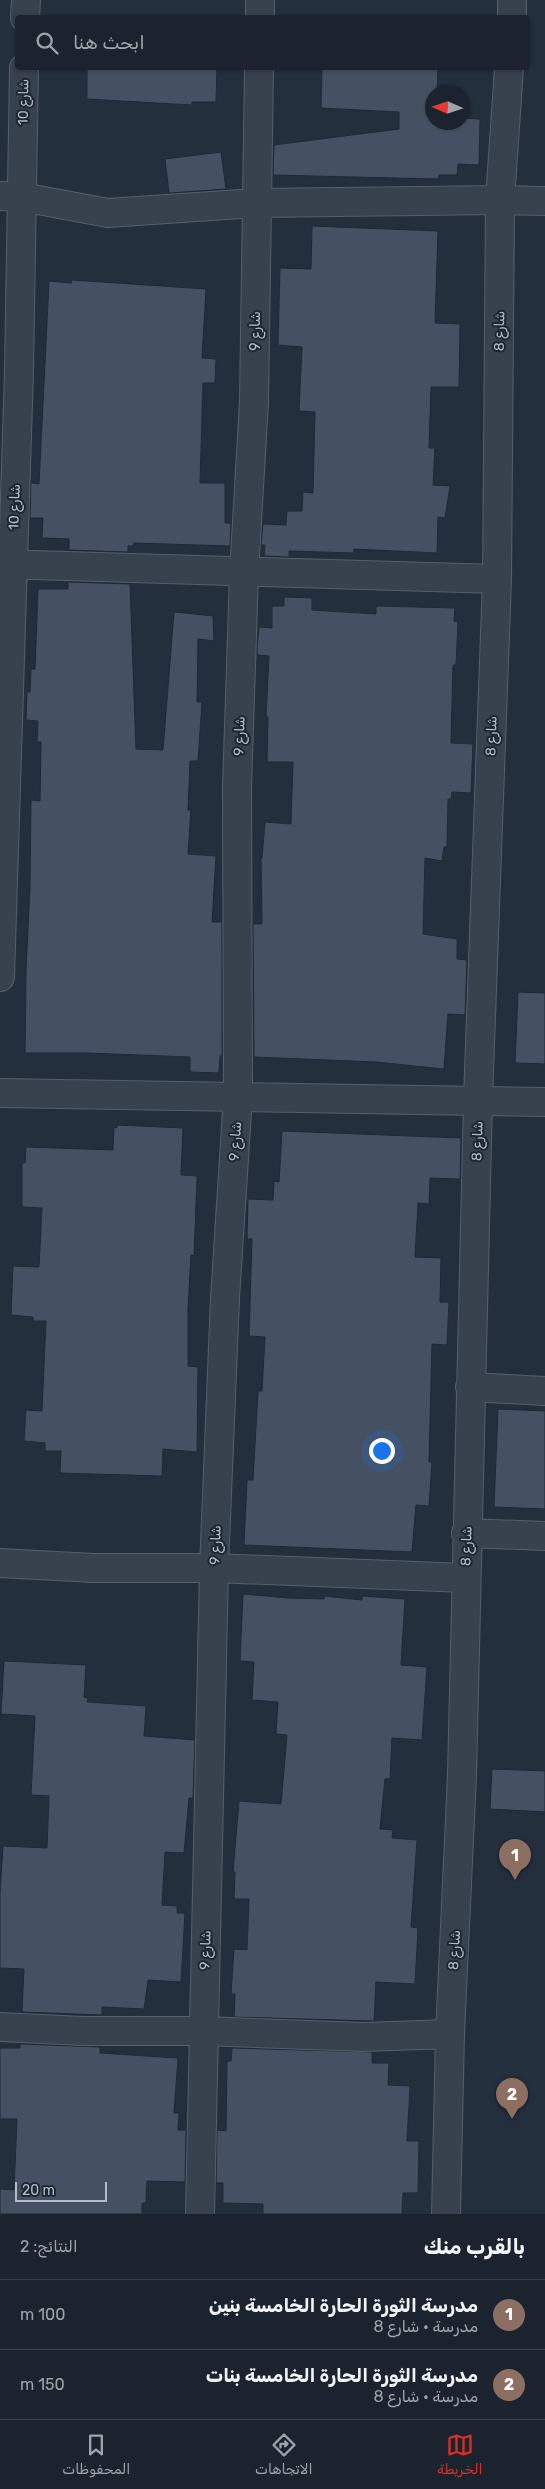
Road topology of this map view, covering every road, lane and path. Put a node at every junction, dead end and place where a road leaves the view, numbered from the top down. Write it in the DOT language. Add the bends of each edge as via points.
graph roads {
  1 [pos="26,0"];
  2 [pos="260,0"];
  3 [pos="512,0"];
  4 [pos="25,15"];
  5 [pos="260,15"];
  6 [pos="512,15"];
  7 [pos="24,70"];
  8 [pos="259,70"];
  9 [pos="508,70"];
  10 [pos="11,196"];
  11 [pos="500,200"];
  12 [pos="545,201"];
  13 [pos="256,203"];
  14 [pos="6,565"];
  15 [pos="244,573"];
  16 [pos="497,579"];
  17 [pos="0,977"];
  18 [pos="0,1093"];
  19 [pos="238,1096"];
  20 [pos="478,1099"];
  21 [pos="545,1102"];
  22 [pos="470,1387"];
  23 [pos="545,1391"];
  24 [pos="466,1533"];
  25 [pos="545,1536"];
  26 [pos="0,1563"];
  27 [pos="214,1568"];
  28 [pos="465,1578"];
  29 [pos="0,2027"];
  30 [pos="203,2031"];
  31 [pos="450,2034"];
  32 [pos="200,2214"];
  33 [pos="446,2214"];
  1 -- 4 [label="street"];
  2 -- 5 [label="street"];
  3 -- 6 [label="street"];
  7 -- 10 [label="street, شارع 10"];
  8 -- 13 [label="street, شارع 9"];
  9 -- 11 [label="street, شارع 8"];
  10 -- 13 [label="street" via="108,213"];
  10 -- 14 [label="street, شارع 10"];
  11 -- 12 [label="street"];
  11 -- 13 [label="street"];
  11 -- 16 [label="street, شارع 8"];
  13 -- 15 [label="street, شارع 9" via="254,402"];
  14 -- 15 [label="street"];
  14 -- 17 [label="street, شارع 10"];
  15 -- 16 [label="street"];
  15 -- 19 [label="street, شارع 9" via="237,788"];
  16 -- 20 [label="street, شارع 8"];
  18 -- 19 [label="street"];
  19 -- 20 [label="street"];
  19 -- 27 [label="street, شارع 9" via="225,1298"];
  20 -- 21 [label="street"];
  20 -- 22 [label="street, شارع 8"];
  22 -- 23 [label="street"];
  22 -- 24 [label="street, شارع 8"];
  24 -- 25 [label="street"];
  24 -- 28 [label="street, شارع 8"];
  26 -- 27 [label="street" via="93,1568"];
  27 -- 28 [label="street"];
  27 -- 30 [label="street, شارع 9"];
  28 -- 31 [label="street, شارع 8" via="462,1775"];
  29 -- 30 [label="street"];
  30 -- 31 [label="street" via="363,2037"];
  30 -- 32 [label="street, شارع 9"];
  31 -- 33 [label="street, شارع 8"];
}
